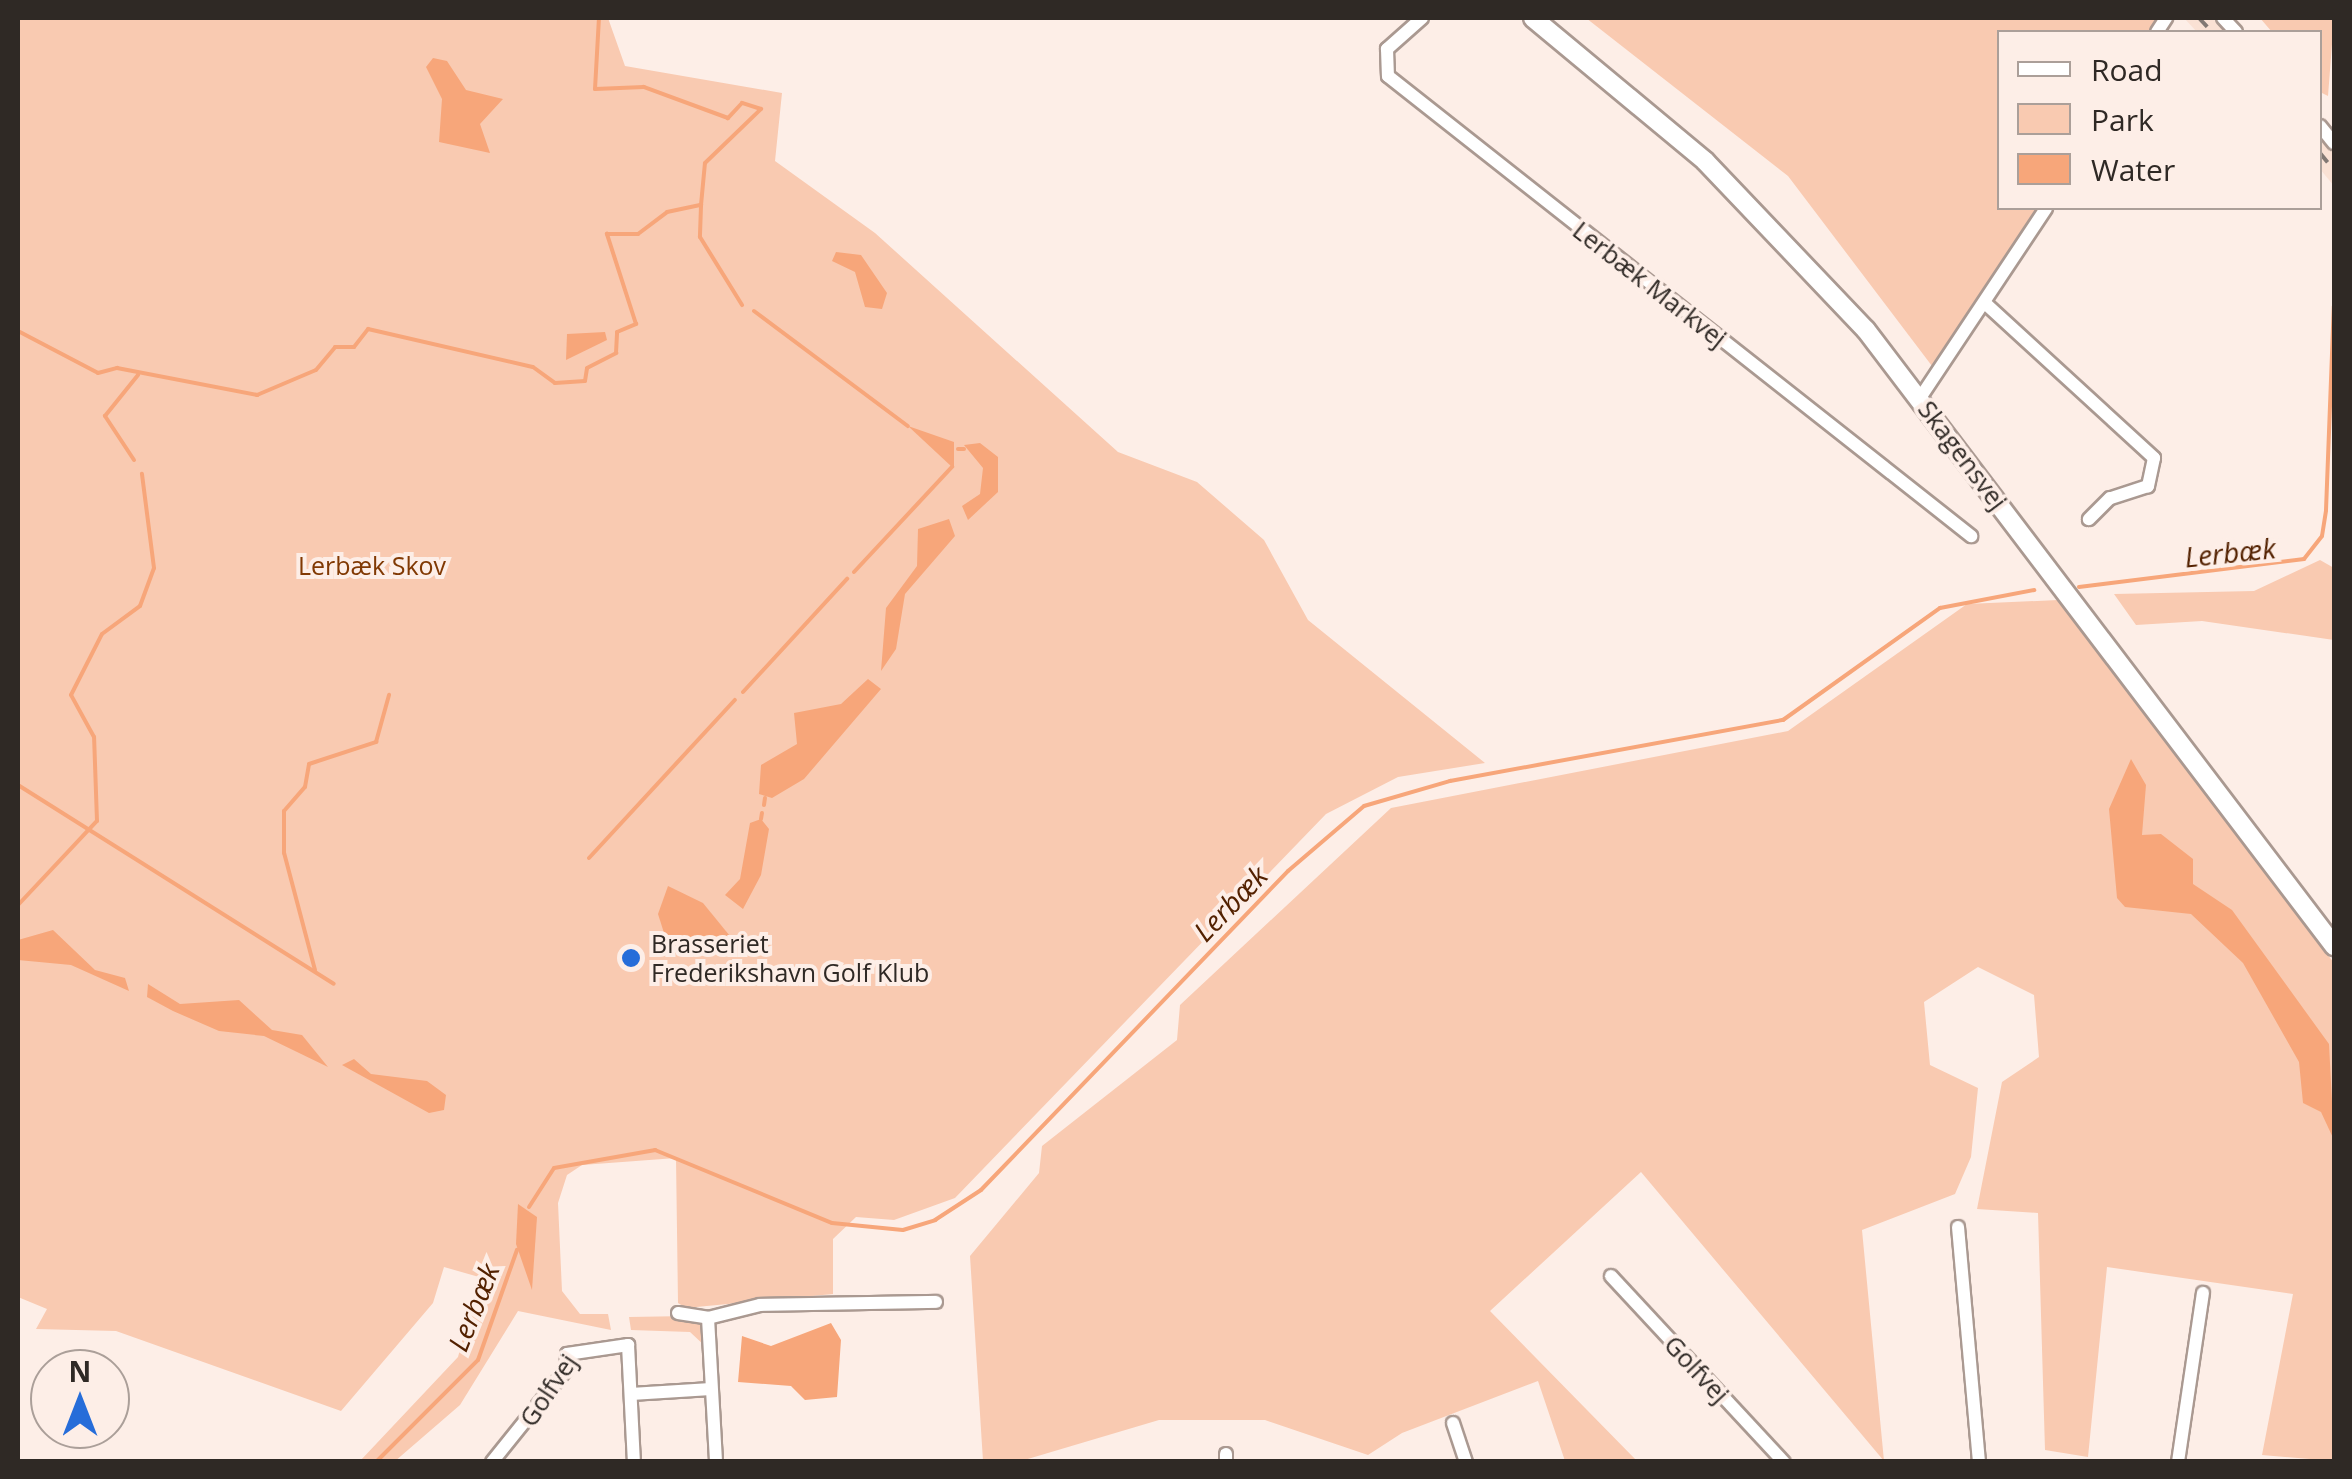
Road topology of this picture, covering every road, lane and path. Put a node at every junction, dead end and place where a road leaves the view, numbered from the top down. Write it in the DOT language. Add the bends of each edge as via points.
graph roads {
  1 [pos="1422,18"];
  2 [pos="1534,18"];
  3 [pos="2045,210"];
  4 [pos="1986,304"];
  5 [pos="1920,398"];
  6 [pos="2089,519"];
  7 [pos="1971,536"];
  8 [pos="2334,946"];
  9 [pos="1958,1227"];
  10 [pos="1611,1276"];
  11 [pos="2203,1293"];
  12 [pos="936,1302"];
  13 [pos="678,1313"];
  14 [pos="708,1318"];
  15 [pos="712,1389"];
  16 [pos="630,1394"];
  17 [pos="1453,1423"];
  18 [pos="492,1462"];
  19 [pos="634,1462"];
  20 [pos="716,1462"];
  21 [pos="1466,1462"];
  22 [pos="1784,1462"];
  23 [pos="1979,1462"];
  24 [pos="2178,1462"];
  1 -- 7 [label="street, Lerbæk Markvej" via="1387,50 1388,76"];
  2 -- 5 [label="main road, Skagensvej" via="1761,215"];
  3 -- 4 [label="street"];
  4 -- 5 [label="street"];
  4 -- 6 [label="street" via="2154,458 2148,486 2110,498"];
  5 -- 8 [label="main road, Skagensvej"];
  9 -- 23 [label="street"];
  10 -- 22 [label="street, Golfvej"];
  11 -- 24 [label="street"];
  12 -- 14 [label="street" via="760,1305"];
  13 -- 14 [label="street"];
  14 -- 15 [label="street"];
  15 -- 16 [label="street"];
  15 -- 20 [label="street"];
  16 -- 18 [label="street, Golfvej" via="628,1345 575,1348"];
  16 -- 19 [label="street, Golfvej"];
  17 -- 21 [label="street"];
}
